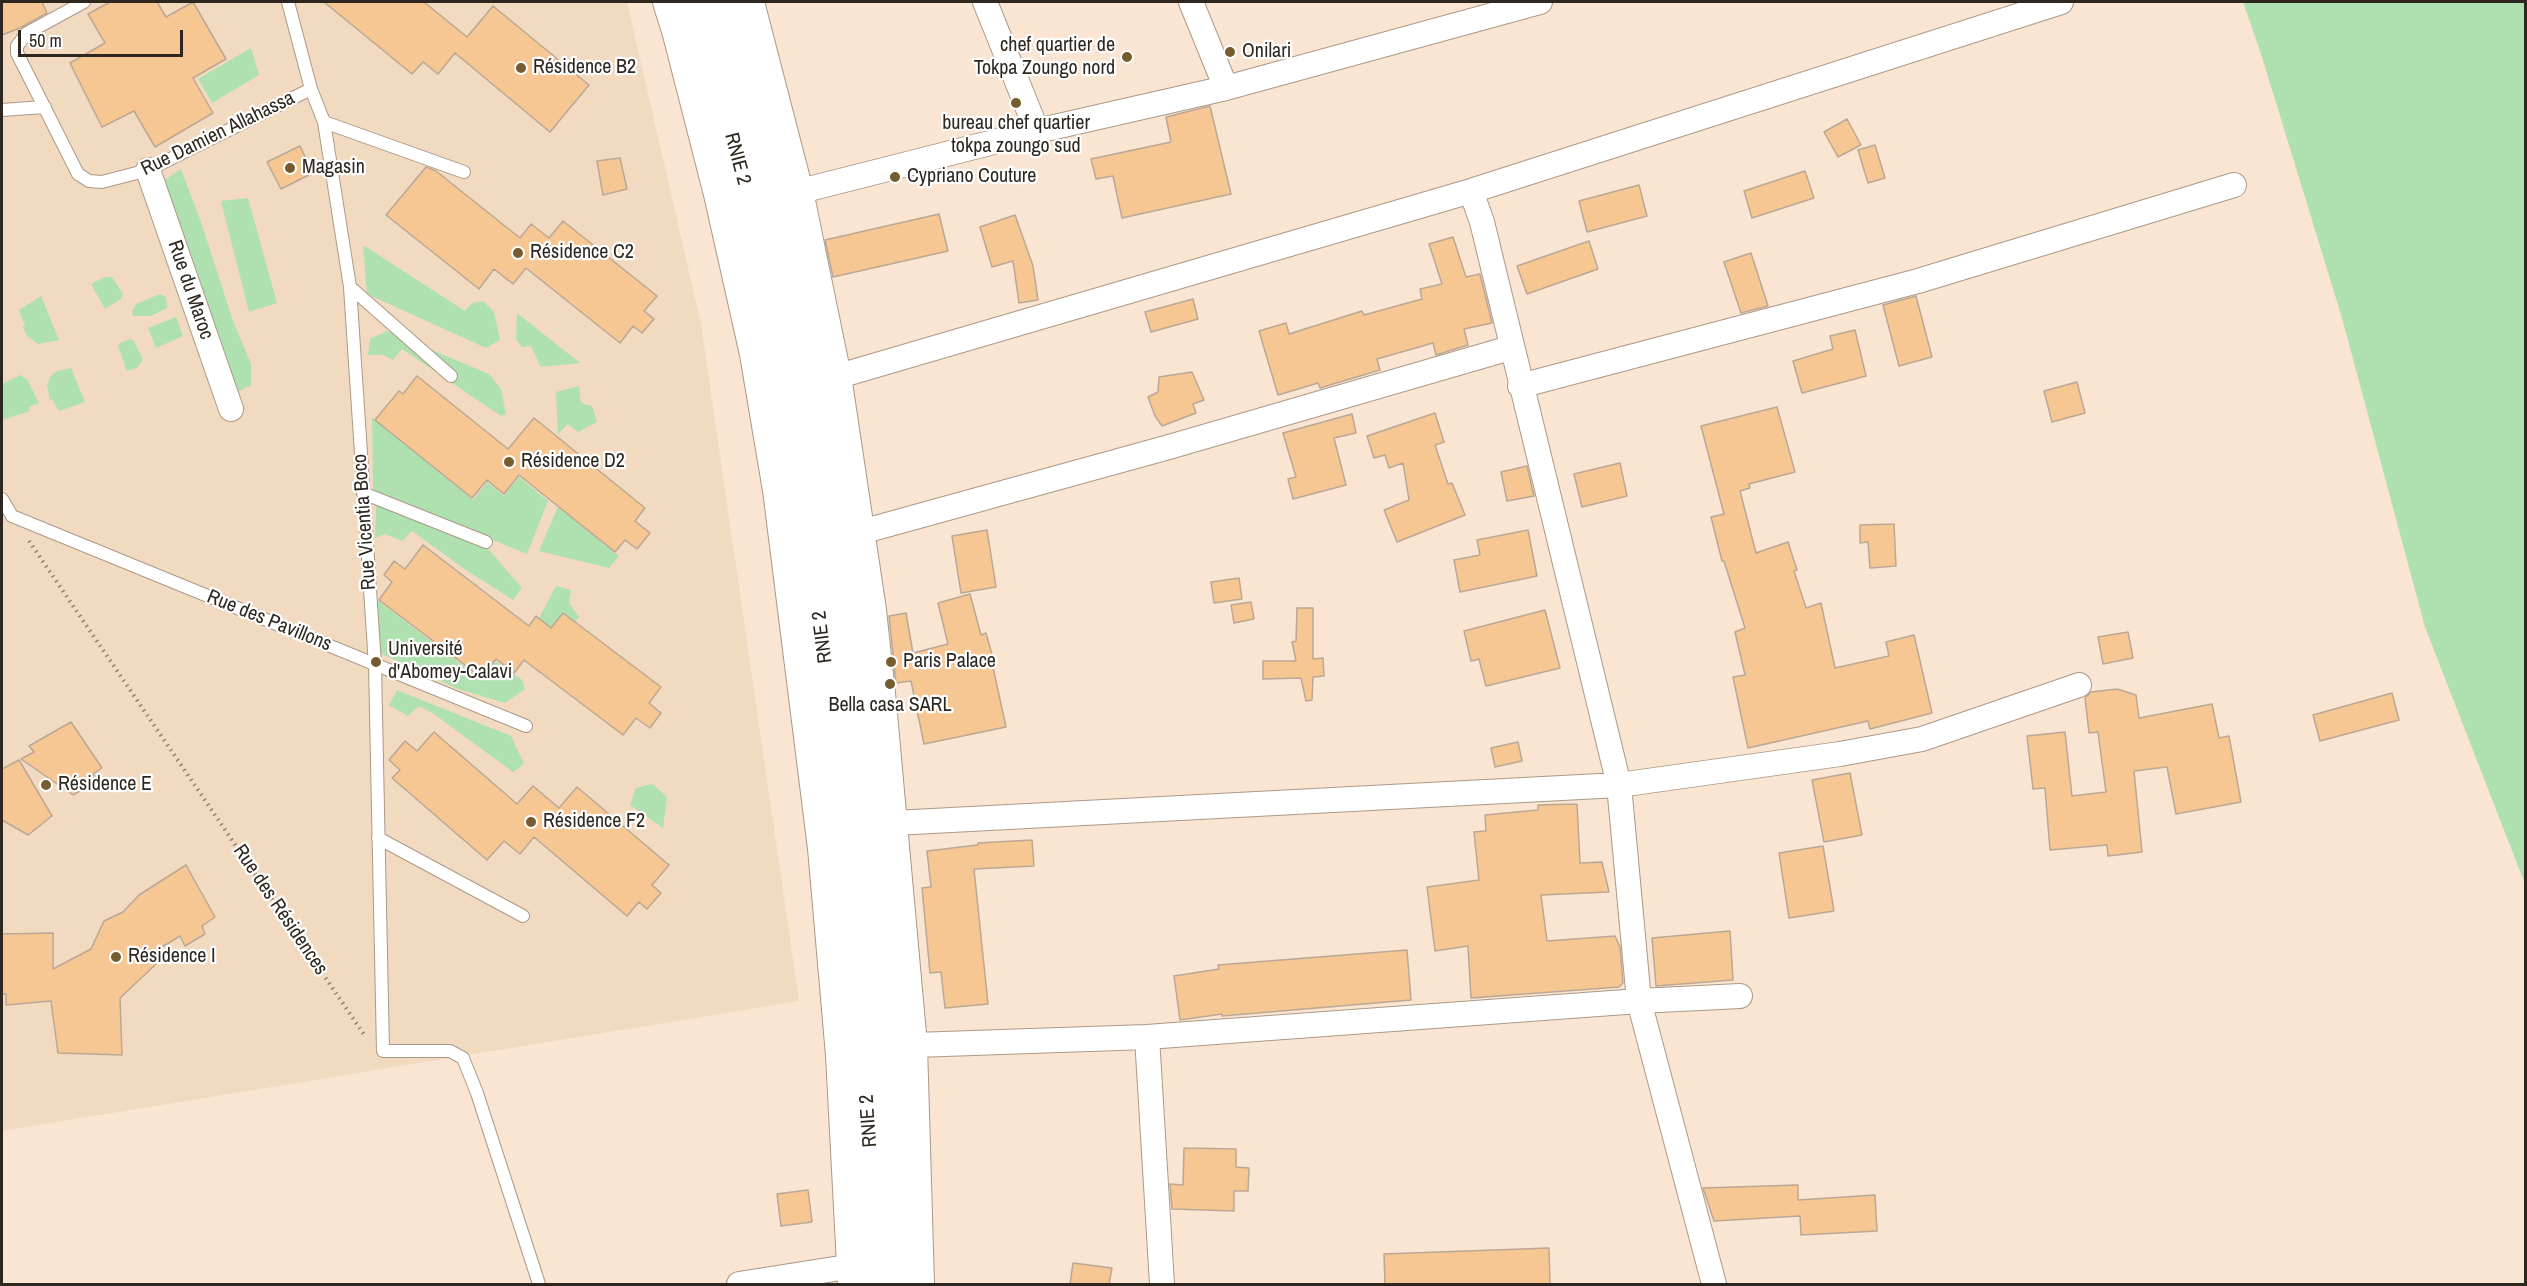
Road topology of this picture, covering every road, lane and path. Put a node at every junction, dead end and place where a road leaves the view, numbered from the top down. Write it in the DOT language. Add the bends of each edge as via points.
graph roads {
  1 [pos="84,2"];
  2 [pos="288,2"];
  3 [pos="668,2"];
  4 [pos="693,2"];
  5 [pos="726,2"];
  6 [pos="752,2"];
  7 [pos="985,2"];
  8 [pos="1191,2"];
  9 [pos="1540,2"];
  10 [pos="2061,2"];
  11 [pos="1226,88"];
  12 [pos="311,89"];
  13 [pos="45,107"];
  14 [pos="2,110"];
  15 [pos="324,122"];
  16 [pos="1037,130"];
  17 [pos="148,170"];
  18 [pos="464,172"];
  19 [pos="2234,185"];
  20 [pos="801,191"];
  21 [pos="1471,191"];
  22 [pos="350,286"];
  23 [pos="1510,348"];
  24 [pos="451,376"];
  25 [pos="838,376"];
  26 [pos="1520,386"];
  27 [pos="231,409"];
  28 [pos="363,493"];
  29 [pos="2,499"];
  30 [pos="12,516"];
  31 [pos="861,532"];
  32 [pos="486,542"];
  33 [pos="375,665"];
  34 [pos="2079,685"];
  35 [pos="526,726"];
  36 [pos="1619,785"];
  37 [pos="894,823"];
  38 [pos="378,838"];
  39 [pos="523,916"];
  40 [pos="1740,996"];
  41 [pos="1639,1001"];
  42 [pos="1147,1037"];
  43 [pos="915,1045"];
  44 [pos="383,1051"];
  45 [pos="866,1275"];
  46 [pos="539,1284"];
  47 [pos="739,1284"];
  48 [pos="904,1284"];
  49 [pos="922,1284"];
  50 [pos="1162,1284"];
  51 [pos="1714,1284"];
  1 -- 13 [label="lane" via="27,33 17,46"];
  2 -- 12 [label="lane, Rue Vicentia Boco"];
  3 -- 45 [label="street" via="719,194 753,343 778,490 823,848"];
  4 -- 45 [label="highway, RNIE 2 / RNIE 2" via="744,186 760,262 781,364 819,602 864,1052"];
  5 -- 48 [label="highway, RNIE 2 / RNIE 2" via="777,187 828,452 851,617 890,1049"];
  6 -- 20 [label="street"];
  7 -- 16 [label="street"];
  8 -- 11 [label="street"];
  9 -- 11 [label="street"];
  10 -- 21 [label="street"];
  11 -- 16 [label="street"];
  12 -- 15 [label="lane, Rue Vicentia Boco"];
  12 -- 17 [label="lane, Rue Damien Allahassa"];
  13 -- 14 [label="lane"];
  13 -- 17 [label="lane, Rue Damien Allahassa" via="78,174 89,181 102,182"];
  15 -- 18 [label="lane"];
  15 -- 22 [label="lane, Rue Vicentia Boco"];
  16 -- 20 [label="street"];
  17 -- 27 [label="street, Rue du Maroc"];
  19 -- 26 [label="street" via="1918,281"];
  20 -- 25 [label="street"];
  21 -- 23 [label="street" via="1482,222"];
  21 -- 25 [label="street"];
  22 -- 24 [label="lane"];
  22 -- 28 [label="lane, Rue Vicentia Boco"];
  23 -- 26 [label="street"];
  23 -- 31 [label="street"];
  25 -- 31 [label="street"];
  26 -- 36 [label="street"];
  28 -- 32 [label="lane"];
  28 -- 33 [label="lane, Rue Vicentia Boco"];
  29 -- 30 [label="lane"];
  30 -- 33 [label="lane, Rue des Pavillons"];
  30 -- 44 [label="path, Rue des Résidences" via="368,1041"];
  31 -- 37 [label="street" via="874,610"];
  33 -- 35 [label="lane, Rue des Pavillons"];
  33 -- 38 [label="lane, Rue Vicentia Boco"];
  34 -- 36 [label="street" via="1922,739"];
  36 -- 37 [label="street"];
  36 -- 41 [label="street"];
  37 -- 43 [label="street"];
  38 -- 39 [label="lane"];
  38 -- 44 [label="lane, Rue Vicentia Boco"];
  40 -- 41 [label="street"];
  41 -- 42 [label="street"];
  41 -- 51 [label="street"];
  42 -- 43 [label="street"];
  42 -- 50 [label="street"];
  43 -- 49 [label="street"];
  44 -- 46 [label="lane" via="450,1050 463,1058"];
  45 -- 47 [label="street"];
}
